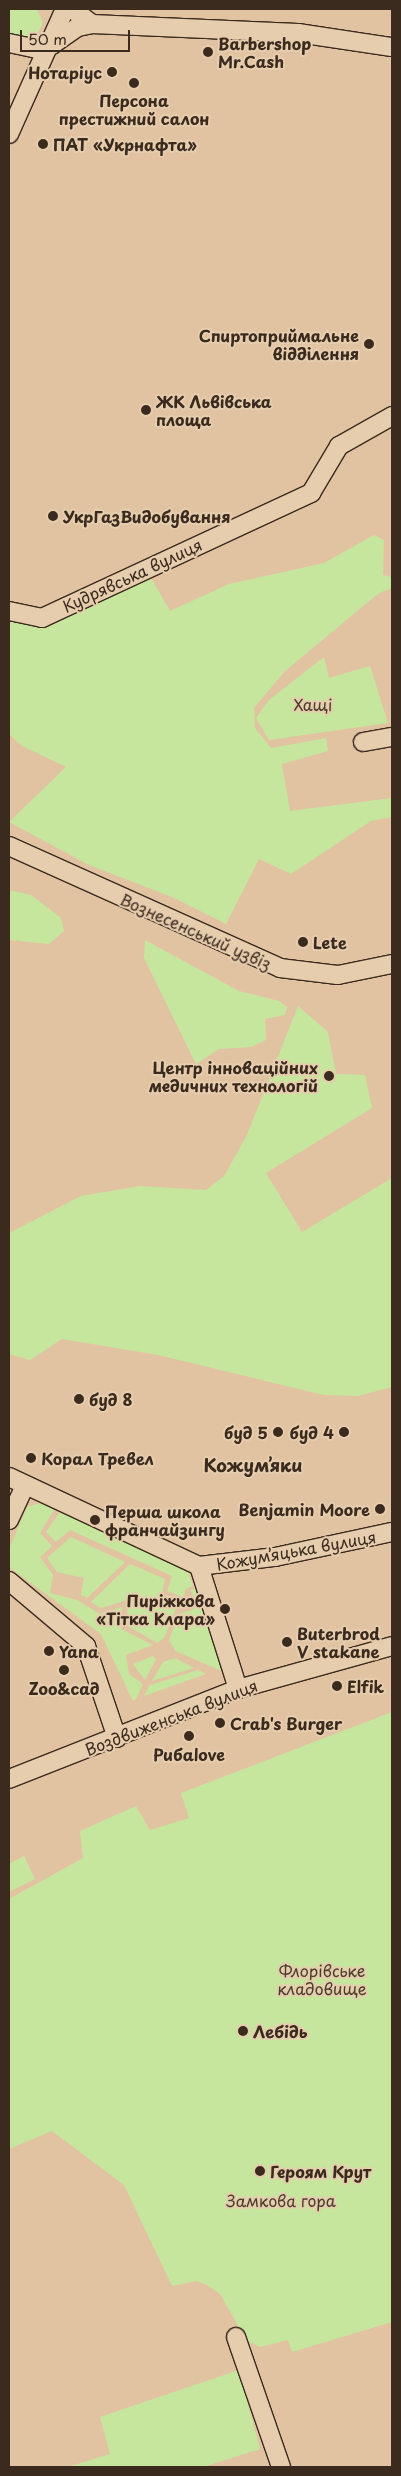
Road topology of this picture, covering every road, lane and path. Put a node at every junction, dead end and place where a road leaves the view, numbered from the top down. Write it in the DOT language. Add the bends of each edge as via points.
graph roads {
  1 [pos="65,9"];
  2 [pos="72,9"];
  3 [pos="92,24"];
  4 [pos="9,43"];
  5 [pos="52,45"];
  6 [pos="392,47"];
  7 [pos="9,134"];
  8 [pos="392,416"];
  9 [pos="9,611"];
  10 [pos="392,737"];
  11 [pos="363,742"];
  12 [pos="9,846"];
  13 [pos="392,964"];
  14 [pos="9,1477"];
  15 [pos="25,1485"];
  16 [pos="9,1520"];
  17 [pos="392,1532"];
  18 [pos="199,1566"];
  19 [pos="9,1581"];
  20 [pos="392,1646"];
  21 [pos="238,1689"];
  22 [pos="117,1738"];
  23 [pos="9,1779"];
  24 [pos="236,2337"];
  25 [pos="281,2467"];
  1 -- 5 [label="street"];
  2 -- 3 [label="street"];
  3 -- 5 [label="street" via="78,27"];
  3 -- 6 [label="street" via="298,33"];
  4 -- 5 [label="street" via="28,49"];
  5 -- 7 [label="street"];
  8 -- 9 [label="street, Кудрявська вулиця" via="339,446 311,493 42,618"];
  10 -- 11 [label="street"];
  12 -- 13 [label="street, Вознесенський узвіз" via="280,968 338,974"];
  14 -- 15 [label="street, Кожумʼяцька вулиця"];
  15 -- 16 [label="street"];
  15 -- 18 [label="street, Кожумʼяцька вулиця"];
  17 -- 18 [label="street, Кожумʼяцька вулиця" via="275,1557"];
  18 -- 21 [label="street"];
  19 -- 22 [label="street" via="86,1646"];
  20 -- 21 [label="street, Воздвиженська вулиця"];
  21 -- 22 [label="street, Воздвиженська вулиця"];
  22 -- 23 [label="street, Воздвиженська вулиця"];
  24 -- 25 [label="street"];
}
